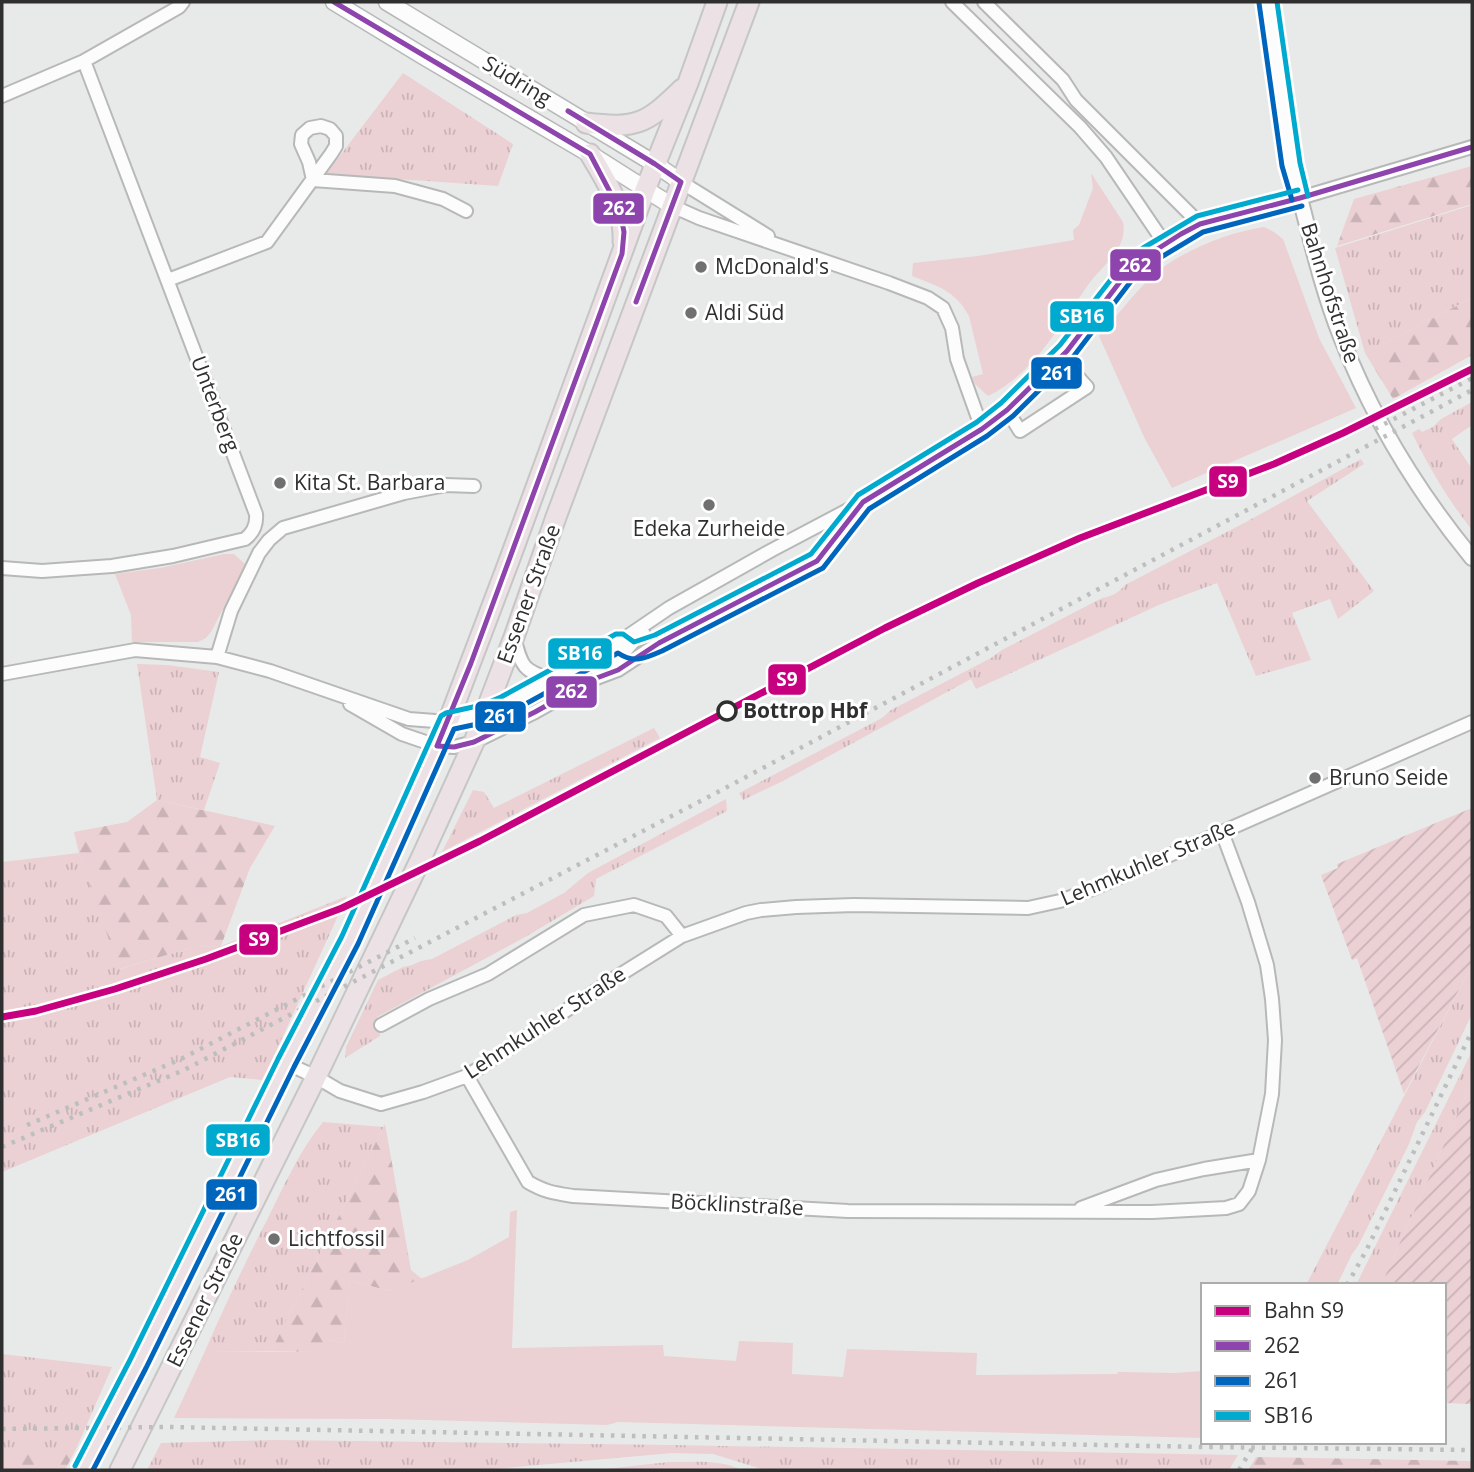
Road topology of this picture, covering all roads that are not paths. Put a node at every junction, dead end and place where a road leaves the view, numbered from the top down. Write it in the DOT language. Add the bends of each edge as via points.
graph roads {
  1 [pos="183,2"];
  2 [pos="334,2"];
  3 [pos="387,2"];
  4 [pos="717,2"];
  5 [pos="750,2"];
  6 [pos="952,2"];
  7 [pos="984,2"];
  8 [pos="1268,2"];
  9 [pos="84,61"];
  10 [pos="688,83"];
  11 [pos="2,96"];
  12 [pos="586,122"];
  13 [pos="1472,147"];
  14 [pos="590,154"];
  15 [pos="655,164"];
  16 [pos="681,182"];
  17 [pos="645,190"];
  18 [pos="1300,198"];
  19 [pos="672,206"];
  20 [pos="466,211"];
  21 [pos="1200,224"];
  22 [pos="1165,244"];
  23 [pos="790,249"];
  24 [pos="622,254"];
  25 [pos="167,280"];
  26 [pos="1061,358"];
  27 [pos="1007,410"];
  28 [pos="982,429"];
  29 [pos="474,486"];
  30 [pos="1472,558"];
  31 [pos="2,568"];
  32 [pos="514,637"];
  33 [pos="623,646"];
  34 [pos="218,657"];
  35 [pos="2,674"];
  36 [pos="594,679"];
  37 [pos="552,680"];
  38 [pos="322,689"];
  39 [pos="485,713"];
  40 [pos="448,722"];
  41 [pos="1472,722"];
  42 [pos="474,743"];
  43 [pos="437,746"];
  44 [pos="1222,832"];
  45 [pos="682,936"];
  46 [pos="381,1025"];
  47 [pos="286,1063"];
  48 [pos="467,1076"];
  49 [pos="316,1077"];
  50 [pos="1259,1160"];
  51 [pos="1071,1212"];
  52 [pos="83,1470"];
  53 [pos="120,1470"];
  1 -- 9 [label="street"];
  2 -- 14 [label="main road, Südring"];
  3 -- 12 [label="main road, Südring"];
  4 -- 10 [label="main road, Essener Straße"];
  5 -- 16 [label="main road, Essener Straße"];
  6 -- 22 [label="street" via="1089,137"];
  7 -- 21 [label="street"];
  8 -- 18 [label="street" via="1291,165"];
  9 -- 11 [label="street"];
  9 -- 25 [label="street, Unterberg"];
  10 -- 12 [label="main road" via="639,123"];
  10 -- 15 [label="main road, Essener Straße"];
  12 -- 15 [label="main road, Südring"];
  13 -- 18 [label="street"];
  14 -- 17 [label="main road, Südring"];
  14 -- 24 [label="main road" via="620,211"];
  15 -- 16 [label="main road, Südring"];
  15 -- 17 [label="main road, Essener Straße"];
  16 -- 19 [label="main road, Essener Straße"];
  16 -- 23 [label="street"];
  17 -- 19 [label="main road, Südring"];
  17 -- 24 [label="main road, Essener Straße"];
  18 -- 21 [label="street, Bahnhofstraße"];
  18 -- 30 [label="street, Bahnhofstraße" via="1324,286 1362,388 1394,446"];
  19 -- 23 [label="street"];
  19 -- 32 [label="main road, Essener Straße"];
  20 -- 25 [label="street" via="395,186 313,180 267,242"];
  21 -- 22 [label="street"];
  22 -- 26 [label="street" via="1129,270"];
  23 -- 28 [label="street" via="928,298 943,308"];
  24 -- 40 [label="main road, Essener Straße"];
  25 -- 31 [label="street, Unterberg" via="256,514 254,529 245,539 112,566 42,571"];
  26 -- 27 [label="street"];
  26 -- 27 [label="street" via="1087,387 1020,430"];
  27 -- 28 [label="street"];
  28 -- 33 [label="street" via="863,502 660,613"];
  29 -- 34 [label="street" via="446,485 404,493 283,528 259,553 232,611"];
  32 -- 37 [label="street" via="521,662 534,674"];
  32 -- 39 [label="main road, Essener Straße"];
  33 -- 36 [label="street"];
  33 -- 36 [label="street" via="632,652 659,642 618,670"];
  33 -- 37 [label="street"];
  34 -- 35 [label="street" via="135,650"];
  34 -- 38 [label="street"];
  36 -- 42 [label="street"];
  37 -- 39 [label="street"];
  38 -- 40 [label="street" via="409,719"];
  38 -- 43 [label="street" via="402,734"];
  39 -- 40 [label="street"];
  39 -- 42 [label="main road, Essener Straße"];
  40 -- 43 [label="main road, Essener Straße"];
  41 -- 44 [label="street, Lehmkuhler Straße"];
  42 -- 43 [label="street"];
  42 -- 49 [label="main road, Essener Straße"];
  43 -- 47 [label="main road, Essener Straße" via="350,940"];
  44 -- 45 [label="street, Lehmkuhler Straße" via="1095,888 1028,908 785,908 746,913"];
  44 -- 50 [label="street, Böcklinstraße" via="1256,927 1272,999 1272,1094"];
  45 -- 46 [label="street" via="666,916 634,905 584,915 488,974"];
  45 -- 48 [label="street, Lehmkuhler Straße"];
  47 -- 49 [label="street, Lehmkuhler Straße"];
  47 -- 52 [label="main road, Essener Straße"];
  48 -- 49 [label="street, Lehmkuhler Straße" via="381,1104 340,1091"];
  48 -- 51 [label="street, Böcklinstraße" via="528,1182 545,1192 848,1211"];
  49 -- 53 [label="main road, Essener Straße"];
  50 -- 51 [label="street, Böcklinstraße" via="1156,1180"];
  50 -- 51 [label="street, Böcklinstraße" via="1249,1191 1239,1204 1226,1208"];
}
